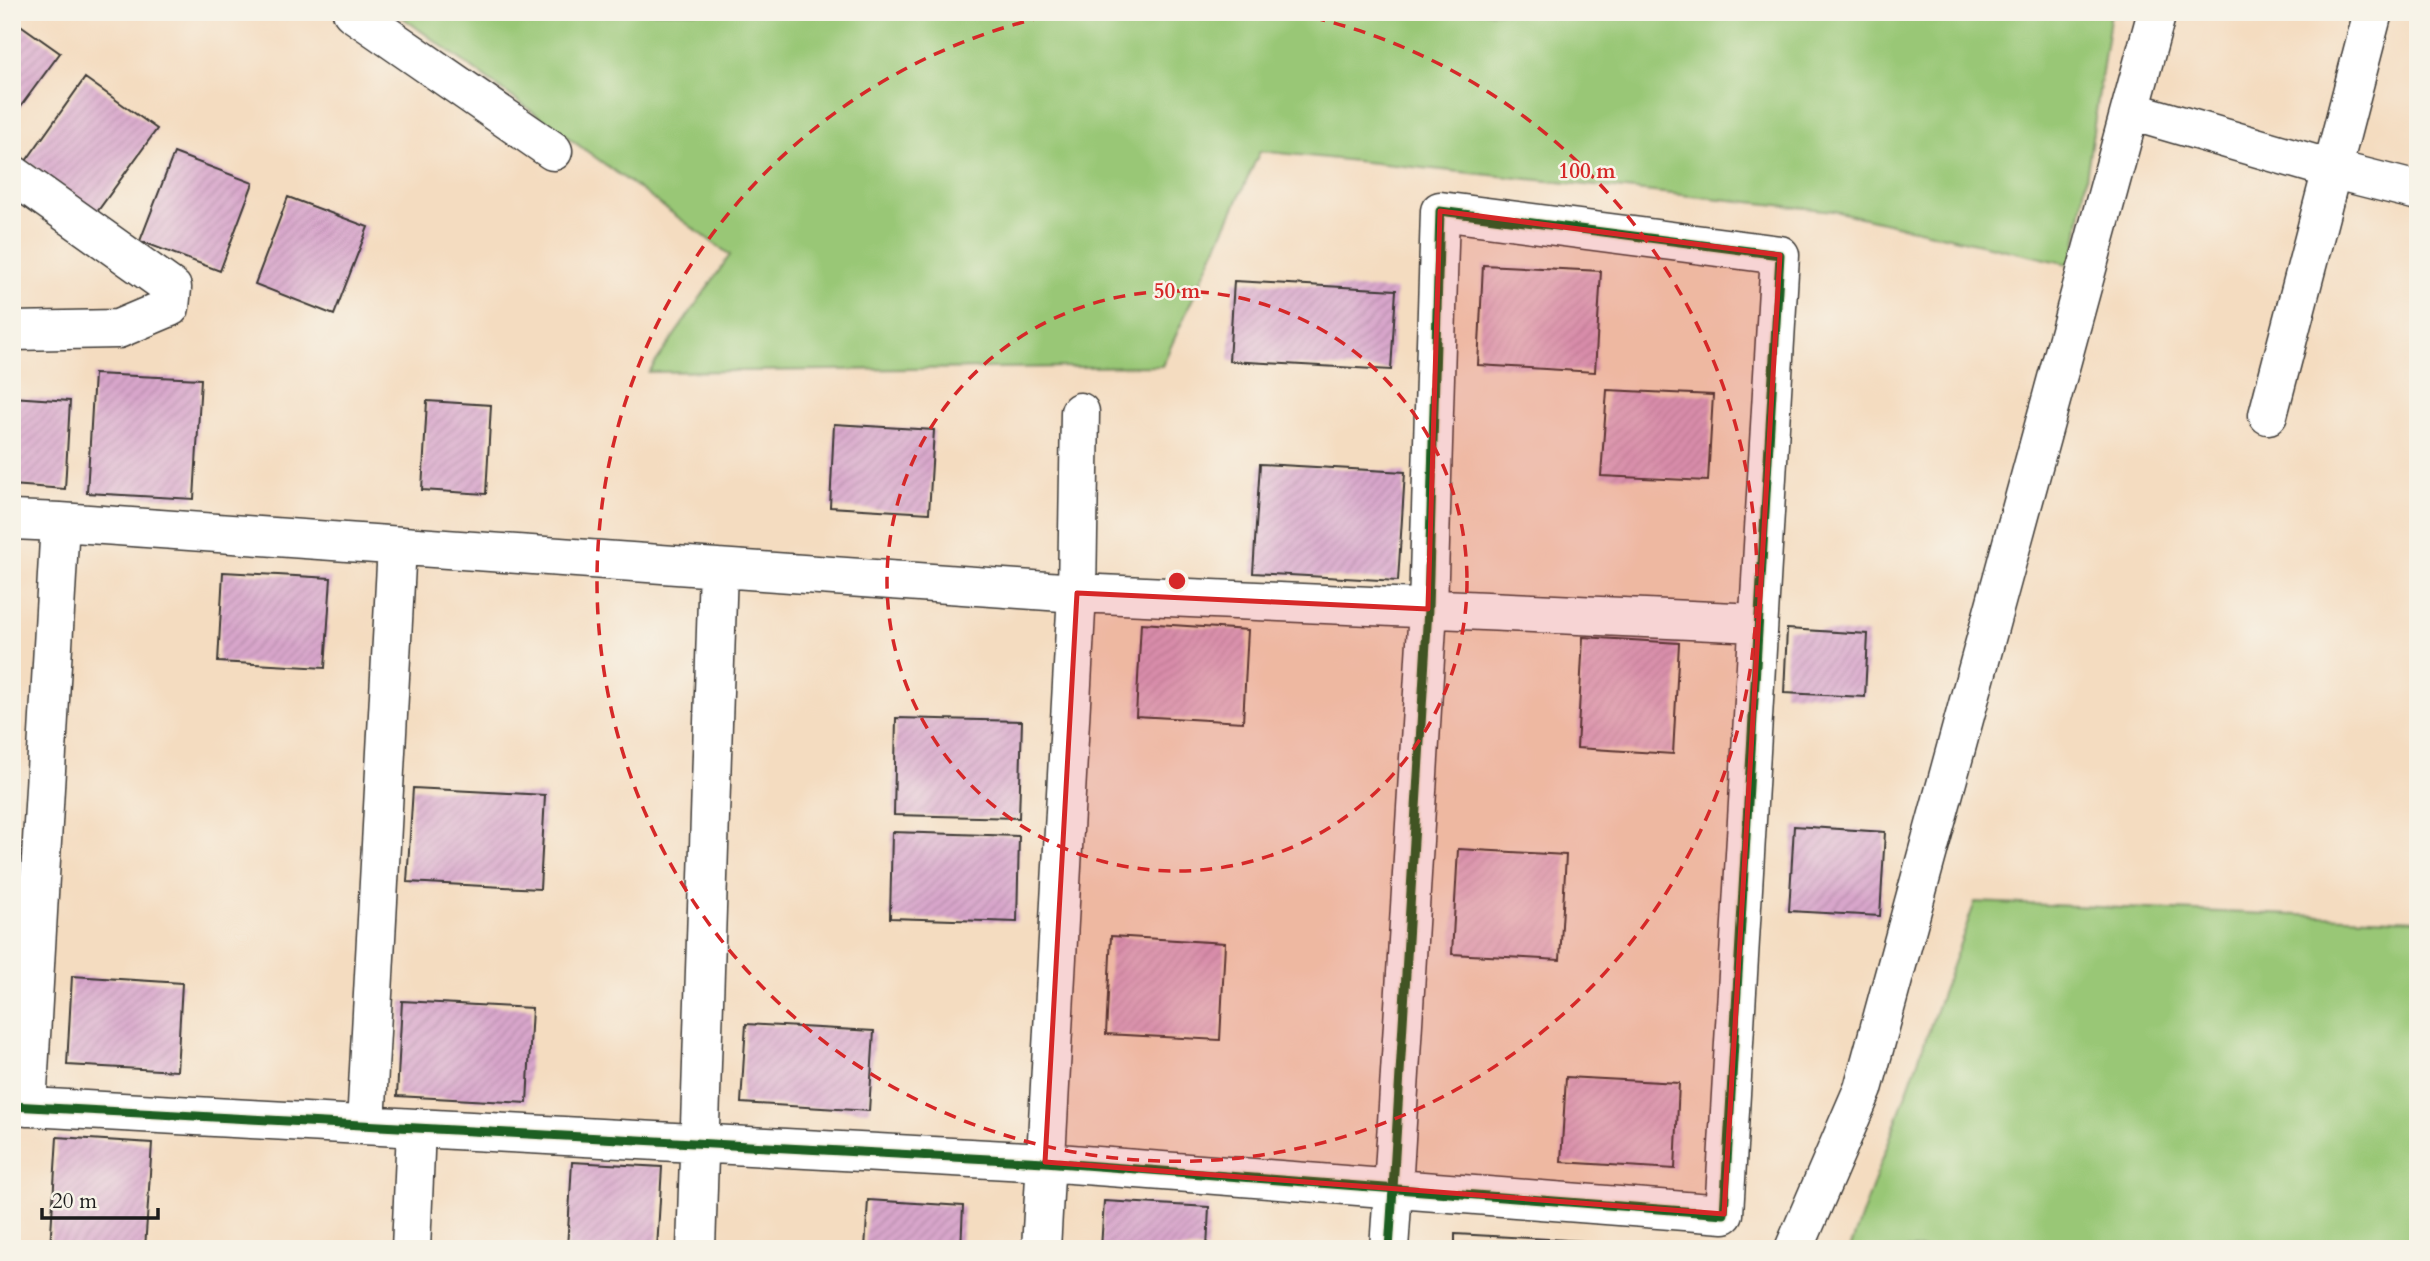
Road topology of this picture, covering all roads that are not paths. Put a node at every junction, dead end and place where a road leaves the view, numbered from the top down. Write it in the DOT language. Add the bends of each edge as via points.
graph roads {
  1 [pos="352,12"];
  2 [pos="2157,12"];
  3 [pos="2373,12"];
  4 [pos="2131,111"];
  5 [pos="553,151"];
  6 [pos="2331,169"];
  7 [pos="12,174"];
  8 [pos="2418,191"];
  9 [pos="12,331"];
  10 [pos="1080,412"];
  11 [pos="2268,415"];
  12 [pos="12,520"];
  13 [pos="60,522"];
  14 [pos="397,546"];
  15 [pos="718,568"];
  16 [pos="1077,593"];
  17 [pos="1428,608"];
  18 [pos="1758,623"];
  19 [pos="20,1106"];
  20 [pos="366,1125"];
  21 [pos="416,1128"];
  22 [pos="700,1143"];
  23 [pos="1045,1162"];
  24 [pos="1393,1189"];
  25 [pos="411,1249"];
  26 [pos="696,1249"];
  27 [pos="1041,1249"];
  28 [pos="1389,1249"];
  29 [pos="1794,1249"];
  1 -- 5 [label="street"];
  2 -- 4 [label="street"];
  3 -- 6 [label="street"];
  4 -- 6 [label="street"];
  4 -- 29 [label="street" via="1863,1089"];
  6 -- 8 [label="street"];
  6 -- 11 [label="street"];
  7 -- 9 [label="street" via="172,288 170,307 118,329"];
  10 -- 16 [label="street"];
  12 -- 13 [label="street"];
  13 -- 14 [label="street"];
  13 -- 19 [label="street"];
  14 -- 15 [label="street"];
  14 -- 20 [label="street"];
  15 -- 16 [label="street"];
  15 -- 22 [label="street"];
  16 -- 17 [label="street"];
  16 -- 23 [label="street"];
  17 -- 18 [label="street"];
  17 -- 18 [label="street" via="1440,211 1780,255"];
  17 -- 24 [label="street"];
  18 -- 24 [label="street" via="1724,1214"];
  19 -- 20 [label="street"];
  20 -- 21 [label="street"];
  21 -- 22 [label="street"];
  21 -- 25 [label="street"];
  22 -- 23 [label="street"];
  22 -- 26 [label="street"];
  23 -- 24 [label="street"];
  23 -- 27 [label="street"];
  24 -- 28 [label="street"];
}
